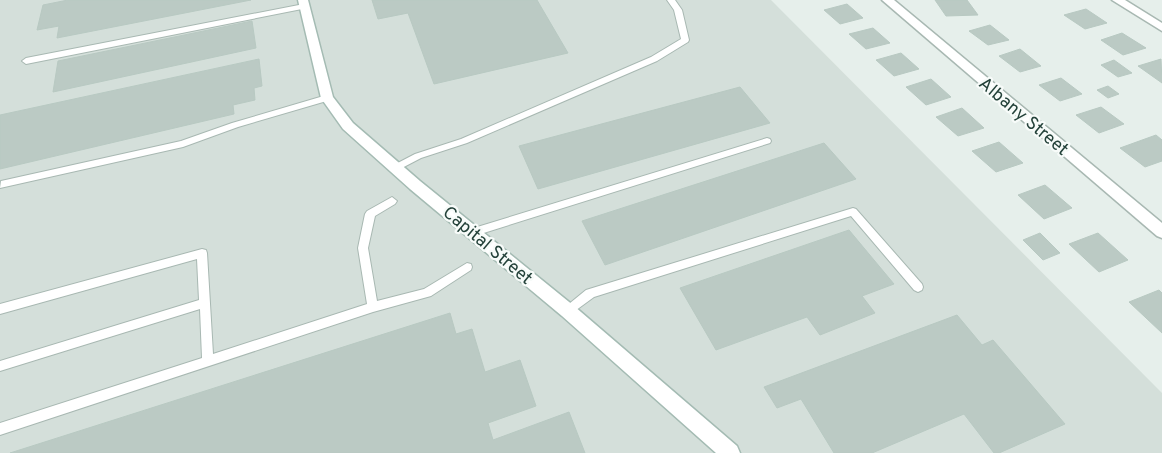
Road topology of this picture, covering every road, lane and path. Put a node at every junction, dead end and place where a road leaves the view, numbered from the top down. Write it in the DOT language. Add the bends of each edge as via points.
graph roads {
  1 [pos="671,0"];
  2 [pos="887,0"];
  3 [pos="1117,0"];
  4 [pos="304,3"];
  5 [pos="1162,28"];
  6 [pos="26,61"];
  7 [pos="328,98"];
  8 [pos="767,141"];
  9 [pos="395,168"];
  10 [pos="1,185"];
  11 [pos="392,201"];
  12 [pos="474,232"];
  13 [pos="1162,232"];
  14 [pos="467,267"];
  15 [pos="918,287"];
  16 [pos="205,303"];
  17 [pos="373,307"];
  18 [pos="0,309"];
  19 [pos="568,311"];
  20 [pos="208,361"];
  21 [pos="0,366"];
  22 [pos="0,429"];
  23 [pos="730,453"];
  1 -- 9 [label="lane" via="678,10 685,40 654,60"];
  2 -- 13 [label="street, Albany Street"];
  3 -- 5 [label="street"];
  4 -- 6 [label="lane"];
  4 -- 7 [label="street, Capital Street" via="317,68"];
  7 -- 9 [label="street, Capital Street" via="348,126"];
  7 -- 10 [label="lane" via="235,124 184,144"];
  8 -- 12 [label="lane"];
  9 -- 12 [label="street, Capital Street"];
  11 -- 17 [label="lane" via="370,214 363,248"];
  12 -- 19 [label="street, Capital Street"];
  14 -- 17 [label="lane" via="427,293"];
  15 -- 19 [label="lane" via="853,212 590,292"];
  16 -- 18 [label="lane" via="202,253"];
  16 -- 20 [label="lane"];
  16 -- 21 [label="lane"];
  17 -- 20 [label="lane"];
  19 -- 23 [label="street, Capital Street"];
  20 -- 22 [label="lane"];
}
